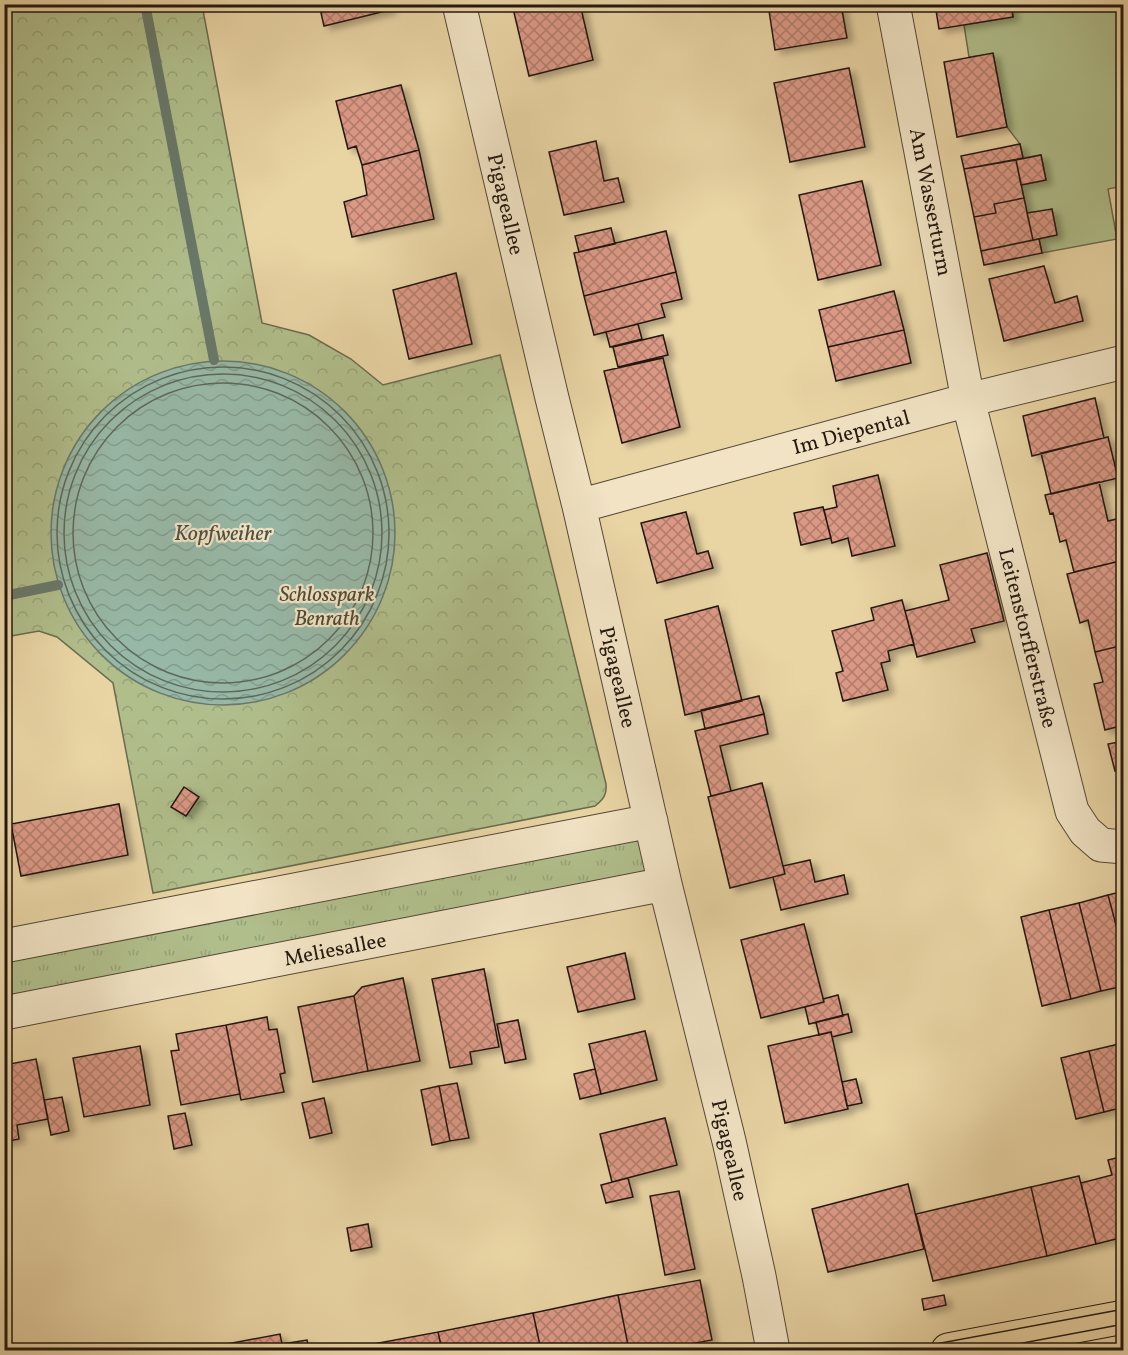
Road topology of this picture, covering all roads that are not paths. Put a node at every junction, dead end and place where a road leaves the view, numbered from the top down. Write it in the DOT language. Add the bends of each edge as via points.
graph roads {
  1 [pos="459,4"];
  2 [pos="893,4"];
  3 [pos="1124,362"];
  4 [pos="968,400"];
  5 [pos="579,506"];
  6 [pos="651,821"];
  7 [pos="1124,847"];
  8 [pos="665,884"];
  9 [pos="4,946"];
  10 [pos="4,1013"];
  11 [pos="1124,1317"];
  12 [pos="773,1350"];
  13 [pos="948,1350"];
  1 -- 5 [label="street, Pigageallee"];
  2 -- 4 [label="street, Am Wasserturm"];
  3 -- 4 [label="street, Im Diepental"];
  4 -- 5 [label="street, Im Diepental"];
  4 -- 7 [label="street, Leitenstorfferstraße" via="1072,811 1085,831 1101,845"];
  5 -- 6 [label="street, Pigageallee"];
  6 -- 8 [label="street, Pigageallee"];
  6 -- 9 [label="street"];
  8 -- 10 [label="street, Meliesallee"];
  8 -- 12 [label="street, Pigageallee" via="729,1141"];
  11 -- 13 [label="main road"];
}
